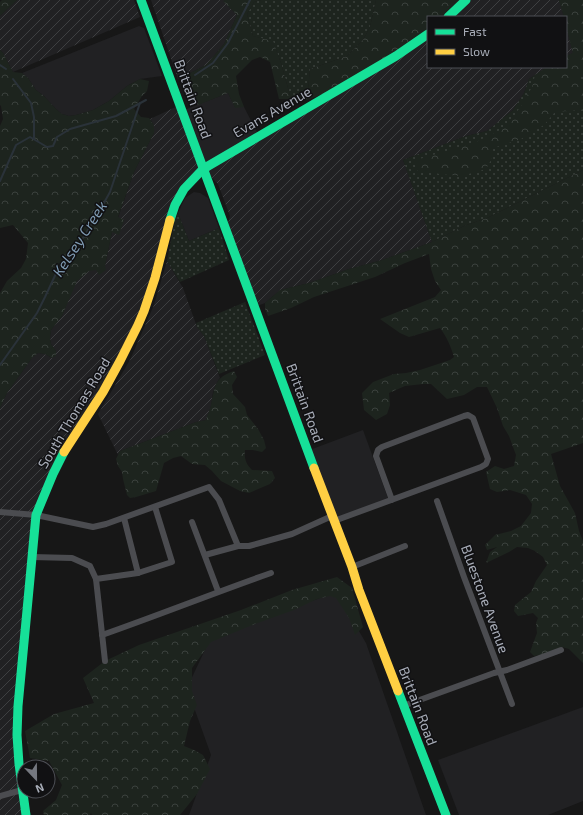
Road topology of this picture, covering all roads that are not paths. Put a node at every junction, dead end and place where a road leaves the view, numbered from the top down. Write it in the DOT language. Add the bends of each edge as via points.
graph roads {
  1 [pos="141,0"];
  2 [pos="466,0"];
  3 [pos="449,16"];
  4 [pos="427,35"];
  5 [pos="203,169"];
  6 [pos="158,268"];
  7 [pos="392,500"];
  8 [pos="437,502"];
  9 [pos="155,506"];
  10 [pos="0,512"];
  11 [pos="36,515"];
  12 [pos="124,518"];
  13 [pos="333,519"];
  14 [pos="192,522"];
  15 [pos="238,546"];
  16 [pos="405,546"];
  17 [pos="205,555"];
  18 [pos="32,556"];
  19 [pos="352,567"];
  20 [pos="138,573"];
  21 [pos="271,573"];
  22 [pos="96,579"];
  23 [pos="218,591"];
  24 [pos="102,635"];
  25 [pos="561,650"];
  26 [pos="105,661"];
  27 [pos="500,671"];
  28 [pos="512,704"];
  29 [pos="404,706"];
  30 [pos="19,759"];
  31 [pos="16,792"];
  32 [pos="0,796"];
  33 [pos="23,799"];
  34 [pos="26,815"];
  35 [pos="446,815"];
  1 -- 5 [label="street, Brittain Road"];
  2 -- 3 [label="street"];
  4 -- 5 [label="street, Evans Avenue" via="396,56"];
  5 -- 6 [label="street, Evans Avenue" via="184,189 175,205"];
  5 -- 13 [label="street, Brittain Road"];
  6 -- 11 [label="street, South Thomas Road" via="144,311 120,361 52,474"];
  7 -- 7 [label="street" via="486,464 488,459 473,418 464,416 378,450 376,456"];
  7 -- 13 [label="street"];
  8 -- 27 [label="street, Bluestone Avenue"];
  9 -- 12 [label="street"];
  9 -- 15 [label="street" via="209,487 219,500"];
  9 -- 20 [label="street" via="172,562"];
  10 -- 11 [label="street"];
  11 -- 12 [label="street" via="93,527"];
  11 -- 18 [label="street, South Thomas Road"];
  12 -- 20 [label="street"];
  13 -- 15 [label="street" via="292,534 249,546"];
  13 -- 19 [label="street, Brittain Road"];
  14 -- 17 [label="street"];
  15 -- 17 [label="street"];
  16 -- 19 [label="street"];
  17 -- 23 [label="street"];
  18 -- 22 [label="street" via="72,558 90,566"];
  18 -- 30 [label="street, South Thomas Road" via="18,706"];
  19 -- 29 [label="street, Brittain Road"];
  20 -- 22 [label="street"];
  21 -- 23 [label="street"];
  22 -- 24 [label="street"];
  23 -- 24 [label="street"];
  24 -- 26 [label="street"];
  25 -- 27 [label="street"];
  27 -- 28 [label="street, Bluestone Avenue"];
  27 -- 29 [label="street"];
  29 -- 35 [label="street, Brittain Road"];
  31 -- 32 [label="street"];
  33 -- 34 [label="street, South Thomas Road"];
}
